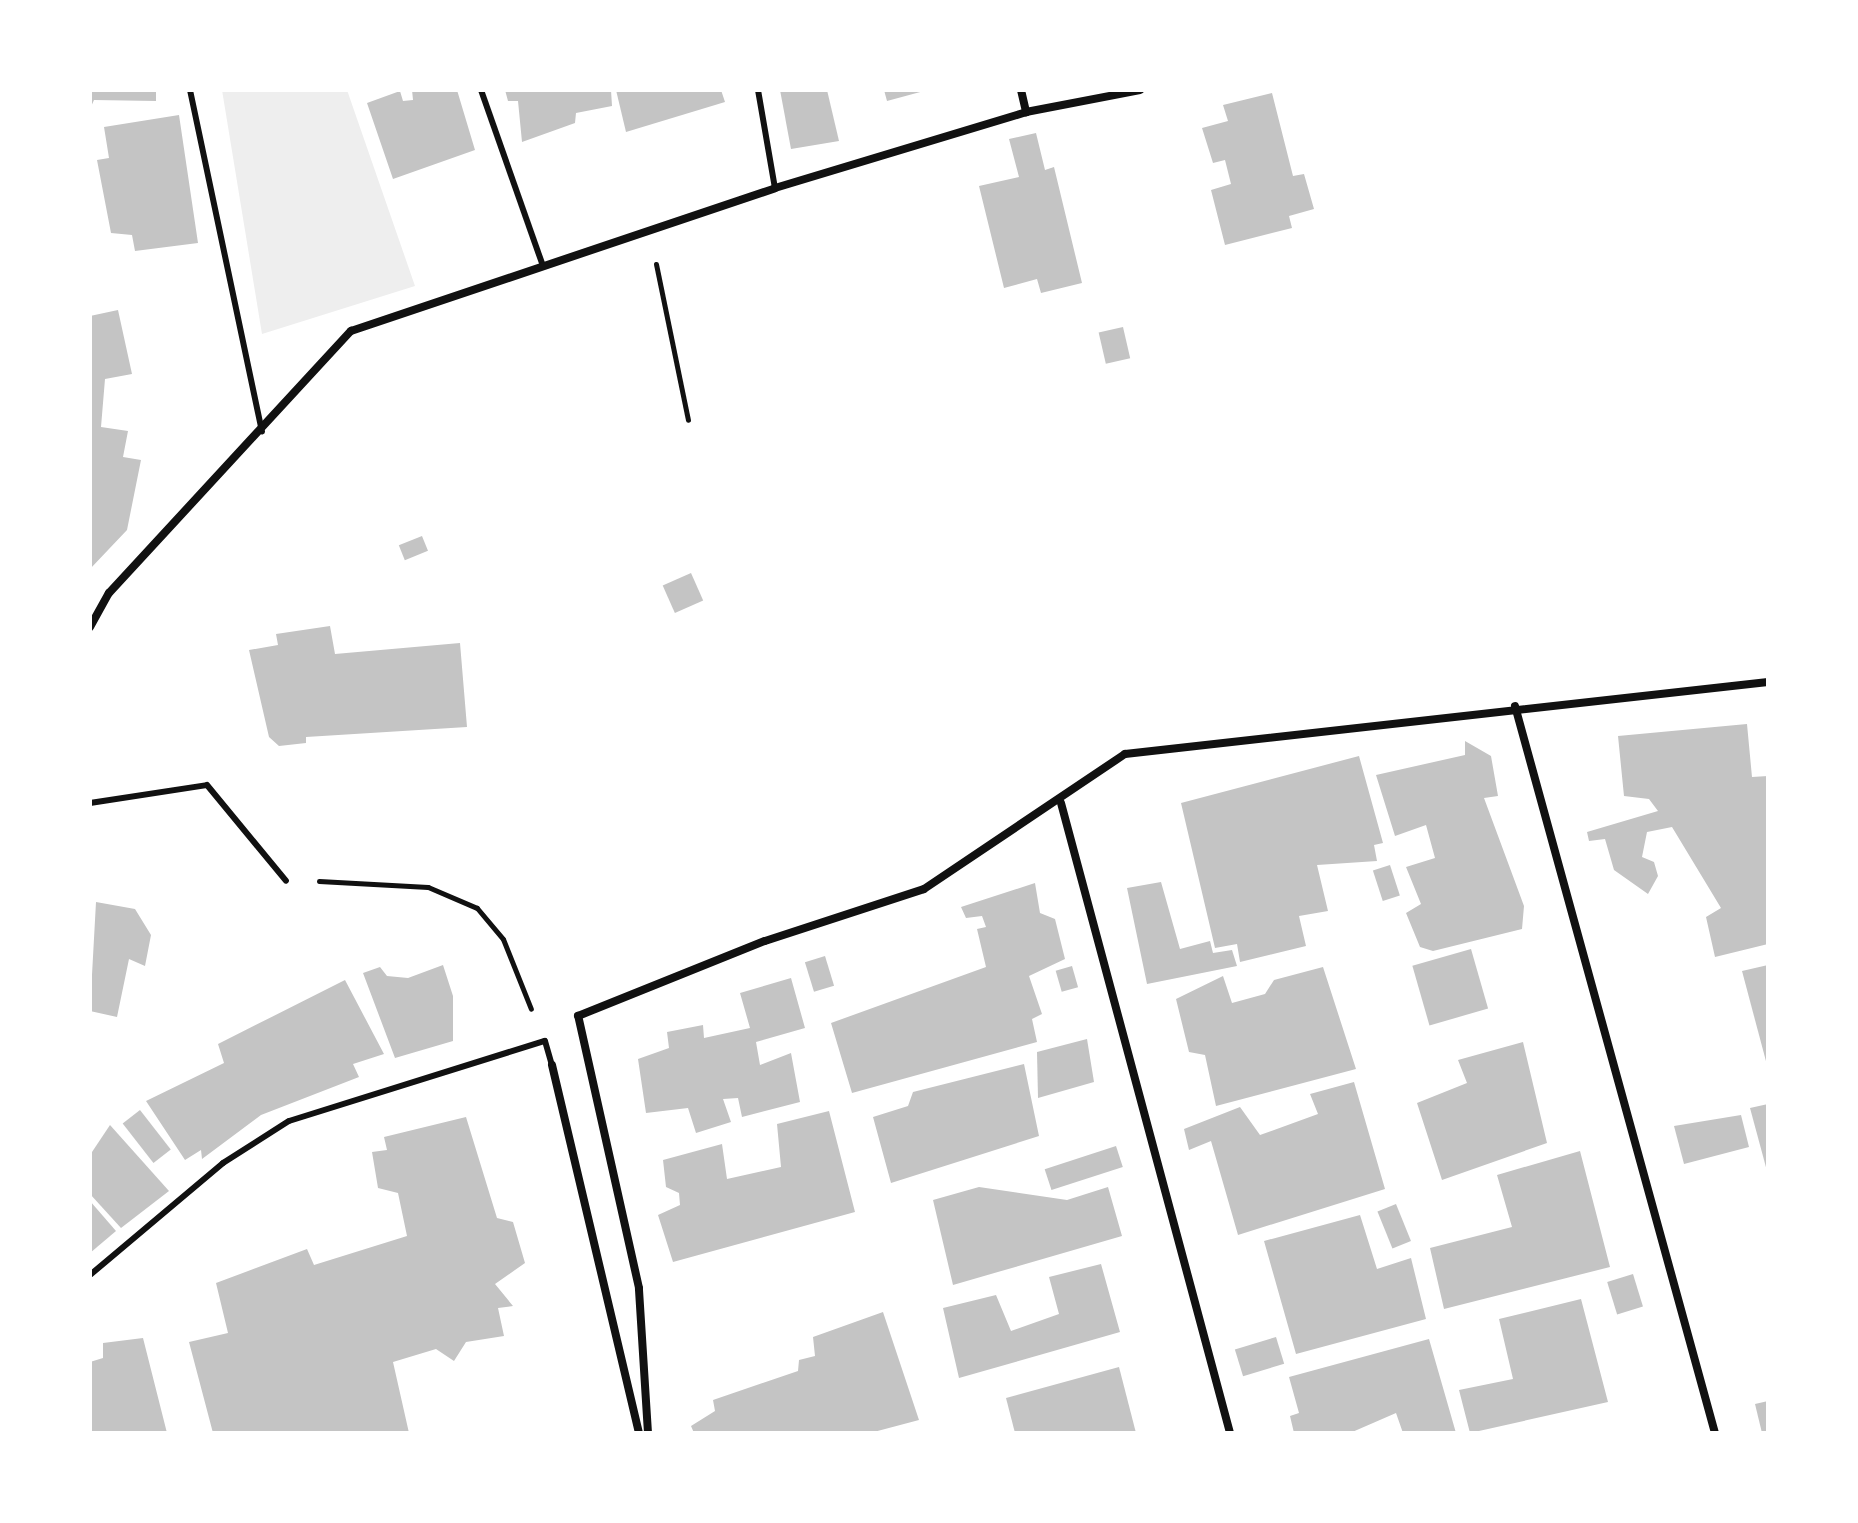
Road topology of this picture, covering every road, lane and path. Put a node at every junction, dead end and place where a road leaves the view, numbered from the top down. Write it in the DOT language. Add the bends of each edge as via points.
graph roads {
  1 [pos="190,90"];
  2 [pos="481,90"];
  3 [pos="758,90"];
  4 [pos="1021,90"];
  5 [pos="1140,90"];
  6 [pos="1026,112"];
  7 [pos="775,188"];
  8 [pos="648,228"];
  9 [pos="542,263"];
  10 [pos="688,420"];
  11 [pos="263,432"];
  12 [pos="90,627"];
  13 [pos="1768,682"];
  14 [pos="1515,706"];
  15 [pos="90,803"];
  16 [pos="1061,803"];
  17 [pos="286,881"];
  18 [pos="545,1041"];
  19 [pos="552,1065"];
  20 [pos="90,1275"];
  21 [pos="639,1433"];
  22 [pos="648,1433"];
  23 [pos="1230,1433"];
  24 [pos="1715,1433"];
  1 -- 11 [label="lane"];
  2 -- 9 [label="lane"];
  3 -- 7 [label="lane"];
  4 -- 6 [label="street"];
  5 -- 6 [label="street"];
  6 -- 7 [label="street"];
  7 -- 8 [label="street"];
  8 -- 9 [label="street"];
  8 -- 10 [label="path"];
  9 -- 11 [label="street" via="351,331"];
  11 -- 12 [label="street" via="109,593"];
  13 -- 14 [label="street"];
  14 -- 16 [label="street" via="1125,754"];
  14 -- 24 [label="street"];
  15 -- 17 [label="lane" via="207,785"];
  16 -- 22 [label="street" via="924,889 765,941 578,1016 639,1288"];
  16 -- 23 [label="street"];
  17 -- 18 [label="path" via="428,887 477,908 503,939"];
  18 -- 19 [label="lane"];
  18 -- 20 [label="lane" via="289,1121 223,1163"];
  19 -- 21 [label="street"];
}
